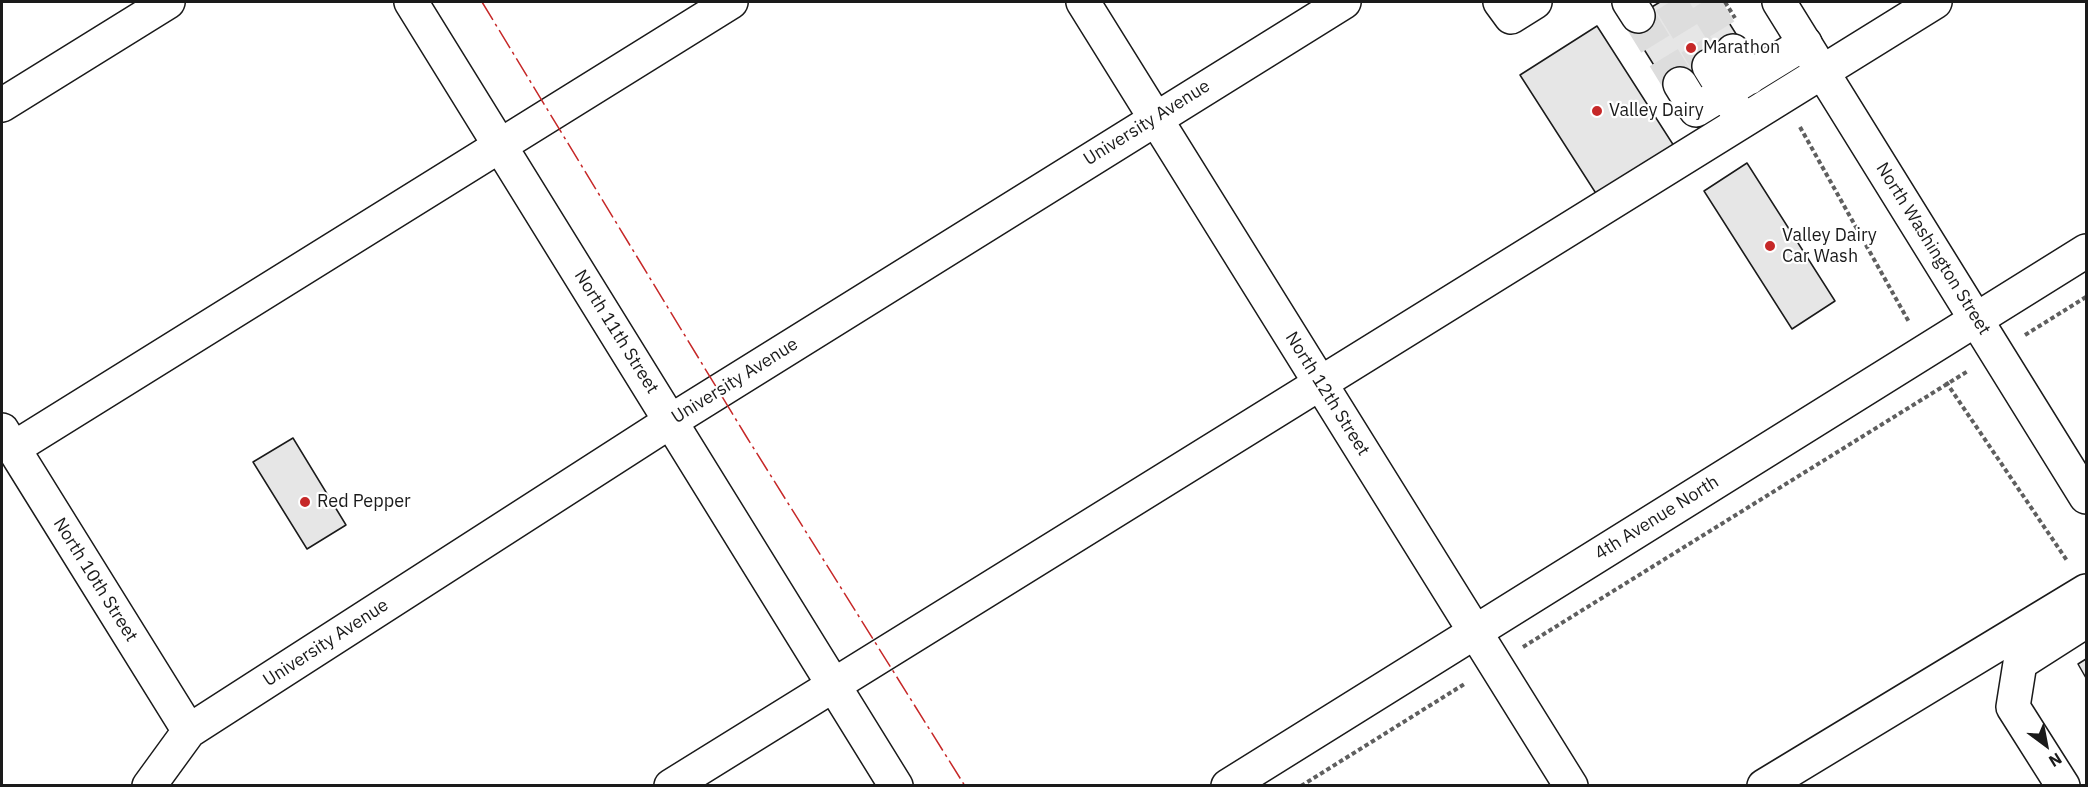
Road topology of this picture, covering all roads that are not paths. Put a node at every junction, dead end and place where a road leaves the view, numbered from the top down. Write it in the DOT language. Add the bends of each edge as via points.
graph roads {
  1 [pos="168,2"];
  2 [pos="411,2"];
  3 [pos="730,2"];
  4 [pos="1083,2"];
  5 [pos="1344,2"];
  6 [pos="1500,2"];
  7 [pos="1535,2"];
  8 [pos="1779,2"];
  9 [pos="1935,2"];
  10 [pos="1805,43"];
  11 [pos="1731,61"];
  12 [pos="1822,71"];
  13 [pos="1680,84"];
  14 [pos="2,105"];
  15 [pos="1156,118"];
  16 [pos="1743,122"];
  17 [pos="499,144"];
  18 [pos="2086,251"];
  19 [pos="1976,320"];
  20 [pos="1320,382"];
  21 [pos="671,421"];
  22 [pos="8,438"];
  23 [pos="2086,497"];
  24 [pos="2080,581"];
  25 [pos="2086,621"];
  26 [pos="1475,632"];
  27 [pos="834,684"];
  28 [pos="189,731"];
  29 [pos="149,786"];
  30 [pos="671,786"];
  31 [pos="896,786"];
  32 [pos="1228,786"];
  33 [pos="1571,786"];
  34 [pos="1764,786"];
  35 [pos="2063,786"];
  1 -- 14 [label="street"];
  2 -- 17 [label="street, North 11th Street"];
  3 -- 17 [label="street"];
  4 -- 15 [label="street, North 12th Street"];
  5 -- 15 [label="street, University Avenue"];
  6 -- 7 [label="street" via="1511,17"];
  8 -- 10 [label="street, North Washington Street"];
  9 -- 12 [label="street"];
  10 -- 11 [label="street"];
  10 -- 12 [label="street, North Washington Street"];
  11 -- 13 [label="street" via="1696,110"];
  11 -- 16 [label="street"];
  12 -- 16 [label="street"];
  12 -- 19 [label="street, North Washington Street"];
  15 -- 20 [label="street, North 12th Street"];
  15 -- 21 [label="street, University Avenue"];
  16 -- 20 [label="street"];
  17 -- 21 [label="street, North 11th Street"];
  17 -- 22 [label="street"];
  18 -- 19 [label="street, 4th Avenue North"];
  19 -- 23 [label="street, North Washington Street"];
  19 -- 26 [label="street, 4th Avenue North"];
  20 -- 26 [label="street, North 12th Street"];
  20 -- 27 [label="street"];
  21 -- 27 [label="street, North 11th Street"];
  21 -- 28 [label="street, University Avenue"];
  22 -- 28 [label="street, North 10th Street"];
  24 -- 34 [label="street"];
  25 -- 35 [label="street" via="2020,663 2013,708"];
  26 -- 32 [label="street, 4th Avenue North"];
  26 -- 33 [label="street, North 12th Street"];
  27 -- 30 [label="street"];
  27 -- 31 [label="street, North 11th Street"];
  28 -- 29 [label="street, University Avenue"];
}
